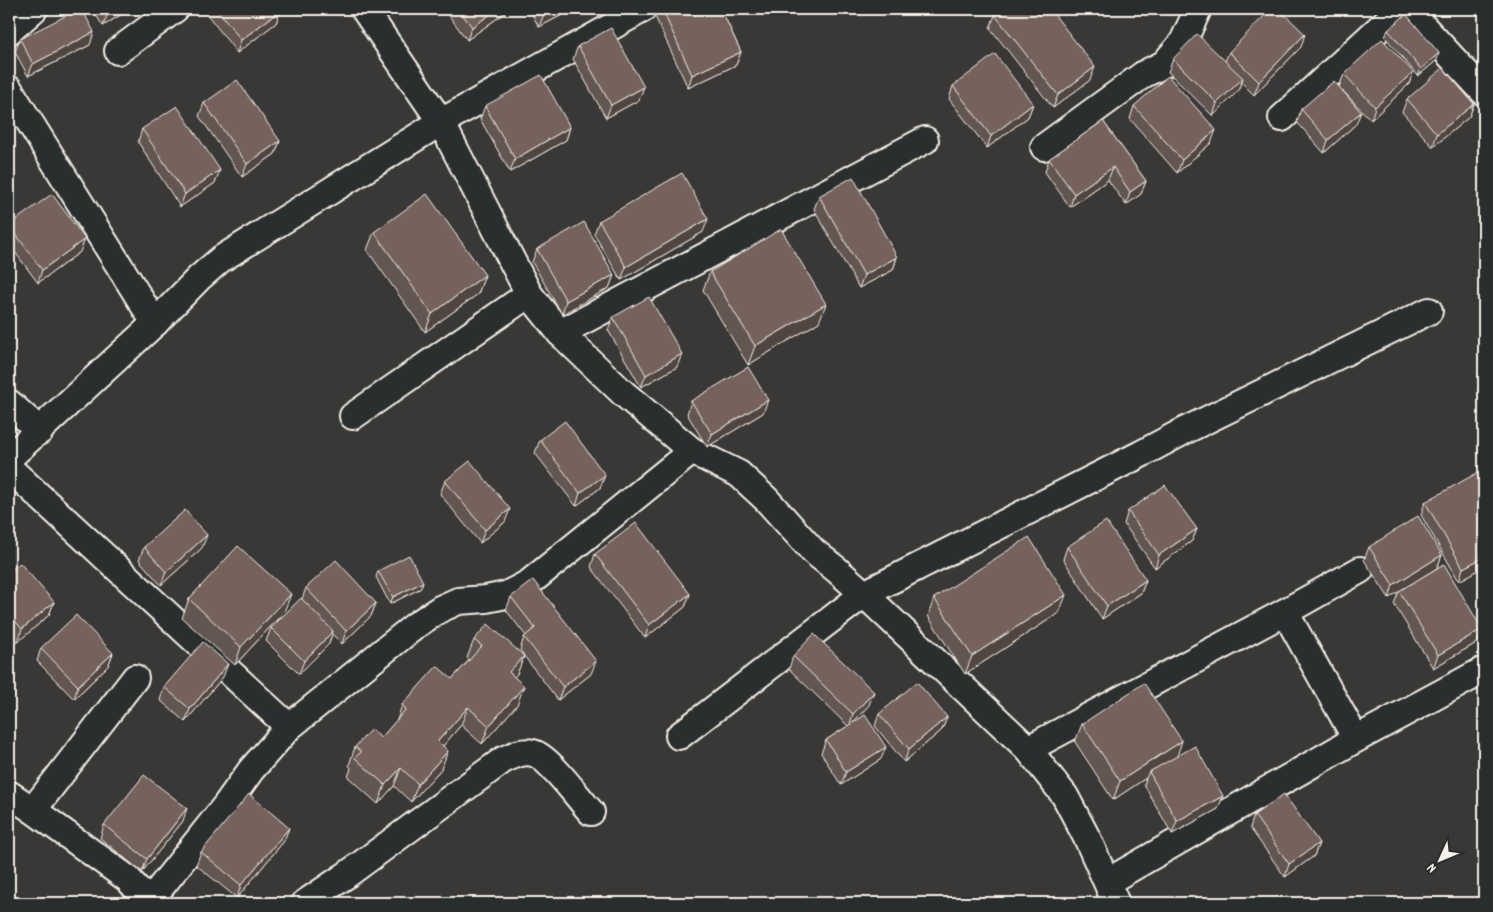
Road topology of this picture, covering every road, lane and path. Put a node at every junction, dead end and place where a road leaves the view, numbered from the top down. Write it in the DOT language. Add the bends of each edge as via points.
graph roads {
  1 [pos="34,9"];
  2 [pos="175,9"];
  3 [pos="364,9"];
  4 [pos="643,9"];
  5 [pos="1198,9"];
  6 [pos="1400,9"];
  7 [pos="1407,9"];
  8 [pos="9,31"];
  9 [pos="118,52"];
  10 [pos="9,89"];
  11 [pos="1484,92"];
  12 [pos="1282,118"];
  13 [pos="441,122"];
  14 [pos="925,140"];
  15 [pos="1044,147"];
  16 [pos="529,294"];
  17 [pos="1429,311"];
  18 [pos="155,323"];
  19 [pos="560,333"];
  20 [pos="9,403"];
  21 [pos="353,416"];
  22 [pos="40,431"];
  23 [pos="692,451"];
  24 [pos="9,458"];
  25 [pos="9,468"];
  26 [pos="1360,570"];
  27 [pos="864,594"];
  28 [pos="1285,612"];
  29 [pos="1484,670"];
  30 [pos="135,678"];
  31 [pos="289,727"];
  32 [pos="679,736"];
  33 [pos="1356,740"];
  34 [pos="1028,749"];
  35 [pos="9,794"];
  36 [pos="33,810"];
  37 [pos="591,812"];
  38 [pos="1112,892"];
  39 [pos="150,903"];
  40 [pos="305,903"];
  1 -- 8 [label="street"];
  2 -- 9 [label="street"];
  3 -- 13 [label="street"];
  4 -- 13 [label="street"];
  5 -- 15 [label="street" via="1183,42 1164,64 1144,74"];
  6 -- 12 [label="street"];
  7 -- 11 [label="street"];
  10 -- 18 [label="street"];
  13 -- 16 [label="street"];
  13 -- 18 [label="street" via="221,259"];
  14 -- 19 [label="street"];
  16 -- 19 [label="street"];
  16 -- 21 [label="street"];
  17 -- 27 [label="street"];
  18 -- 22 [label="street"];
  19 -- 23 [label="street" via="623,393"];
  20 -- 22 [label="street"];
  22 -- 24 [label="street"];
  23 -- 27 [label="street" via="739,474 812,551"];
  23 -- 31 [label="street" via="530,583 506,596 458,601 440,609"];
  25 -- 31 [label="street"];
  26 -- 28 [label="street"];
  27 -- 32 [label="street"];
  27 -- 34 [label="street"];
  28 -- 33 [label="street"];
  28 -- 34 [label="street"];
  29 -- 33 [label="street"];
  30 -- 36 [label="street"];
  31 -- 39 [label="street" via="251,770"];
  33 -- 38 [label="street"];
  34 -- 38 [label="street" via="1064,796"];
  35 -- 36 [label="street"];
  36 -- 39 [label="street" via="128,880"];
  37 -- 40 [label="street" via="547,761 533,753 520,752 503,760"];
}
